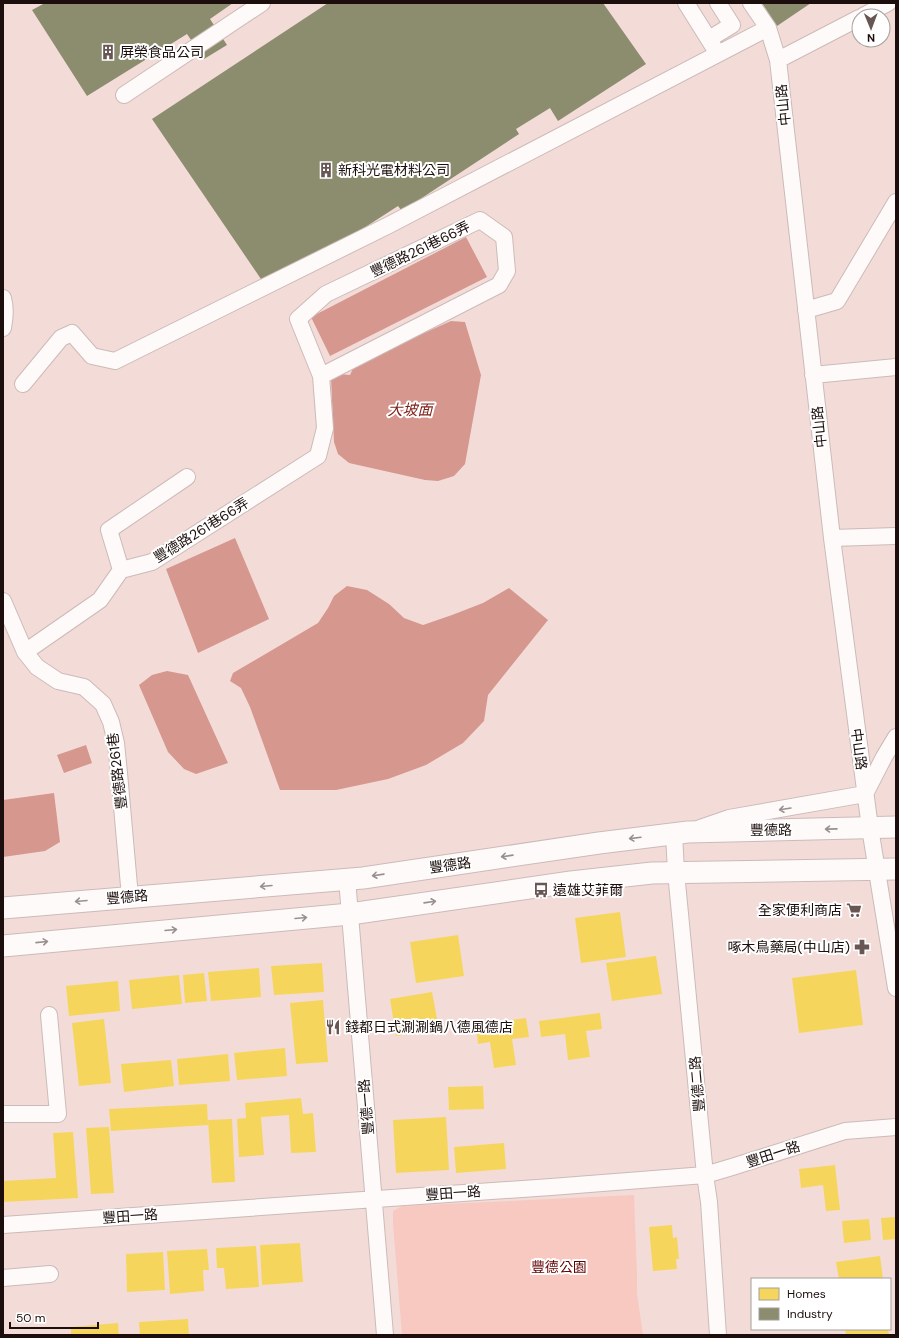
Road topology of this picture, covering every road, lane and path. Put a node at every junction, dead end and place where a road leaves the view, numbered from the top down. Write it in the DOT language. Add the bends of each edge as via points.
graph roads {
  1 [pos="262,3"];
  2 [pos="686,3"];
  3 [pos="718,3"];
  4 [pos="751,3"];
  5 [pos="888,3"];
  6 [pos="878,8"];
  7 [pos="851,22"];
  8 [pos="768,28"];
  9 [pos="709,39"];
  10 [pos="718,54"];
  11 [pos="778,60"];
  12 [pos="124,95"];
  13 [pos="896,202"];
  14 [pos="3,298"];
  15 [pos="806,310"];
  16 [pos="3,328"];
  17 [pos="896,367"];
  18 [pos="813,375"];
  19 [pos="321,376"];
  20 [pos="23,384"];
  21 [pos="188,477"];
  22 [pos="896,536"];
  23 [pos="832,538"];
  24 [pos="121,570"];
  25 [pos="3,601"];
  26 [pos="25,652"];
  27 [pos="896,737"];
  28 [pos="865,794"];
  29 [pos="896,827"];
  30 [pos="870,828"];
  31 [pos="681,833"];
  32 [pos="886,869"];
  33 [pos="676,872"];
  34 [pos="347,879"];
  35 [pos="130,897"];
  36 [pos="3,908"];
  37 [pos="350,914"];
  38 [pos="3,946"];
  39 [pos="896,988"];
  40 [pos="49,1015"];
  41 [pos="3,1114"];
  42 [pos="896,1126"];
  43 [pos="705,1175"];
  44 [pos="374,1199"];
  45 [pos="3,1225"];
  46 [pos="50,1274"];
  47 [pos="3,1278"];
  48 [pos="385,1335"];
  49 [pos="718,1335"];
  1 -- 12 [label="street"];
  2 -- 9 [label="street"];
  3 -- 9 [label="street" via="732,25"];
  4 -- 8 [label="street, 中山路"];
  5 -- 6 [label="street"];
  7 -- 11 [label="street"];
  8 -- 10 [label="street"];
  8 -- 11 [label="street, 中山路"];
  9 -- 10 [label="street"];
  10 -- 20 [label="street" via="389,225 115,361 92,356 72,333 61,338"];
  11 -- 15 [label="street, 中山路"];
  13 -- 15 [label="street" via="837,301"];
  14 -- 16 [label="street" via="6,316"];
  15 -- 18 [label="street, 中山路"];
  17 -- 18 [label="street"];
  18 -- 23 [label="street, 中山路"];
  19 -- 19 [label="street, 豐德路261巷66弄" via="499,285 507,271 504,237 480,220 326,294 298,319"];
  19 -- 24 [label="street, 豐德路261巷66弄" via="325,428 318,456 152,562"];
  21 -- 24 [label="street" via="109,530"];
  22 -- 23 [label="street"];
  23 -- 28 [label="street, 中山路"];
  24 -- 26 [label="street" via="100,600"];
  25 -- 26 [label="street, 豐德路261巷"];
  26 -- 35 [label="street, 豐德路261巷" via="36,667 58,681 84,687 103,704 111,722 120,773"];
  27 -- 28 [label="street"];
  28 -- 30 [label="street, 中山路"];
  28 -- 31 [label="street, one-way" via="729,818"];
  29 -- 30 [label="main road, 豐德路"];
  30 -- 31 [label="main road, 豐德路, one-way"];
  30 -- 32 [label="street, 中山路"];
  31 -- 33 [label="street, 豐德二路"];
  31 -- 34 [label="main road, 豐德路, one-way"];
  32 -- 33 [label="main road"];
  32 -- 39 [label="street"];
  37 -- 33 [label="main road, one-way" via="571,882"];
  33 -- 43 [label="street, 豐德二路"];
  34 -- 35 [label="main road, 豐德路, one-way"];
  34 -- 37 [label="street, 豐德一路"];
  35 -- 36 [label="main road, 豐德路, one-way"];
  38 -- 37 [label="main road, one-way"];
  37 -- 44 [label="street, 豐德一路"];
  40 -- 41 [label="street" via="58,1114"];
  42 -- 43 [label="street, 豐田一路" via="846,1131"];
  43 -- 44 [label="street, 豐田一路"];
  43 -- 49 [label="street, 豐德二路"];
  44 -- 45 [label="street, 豐田一路"];
  44 -- 48 [label="street, 豐德一路"];
  46 -- 47 [label="street"];
}
